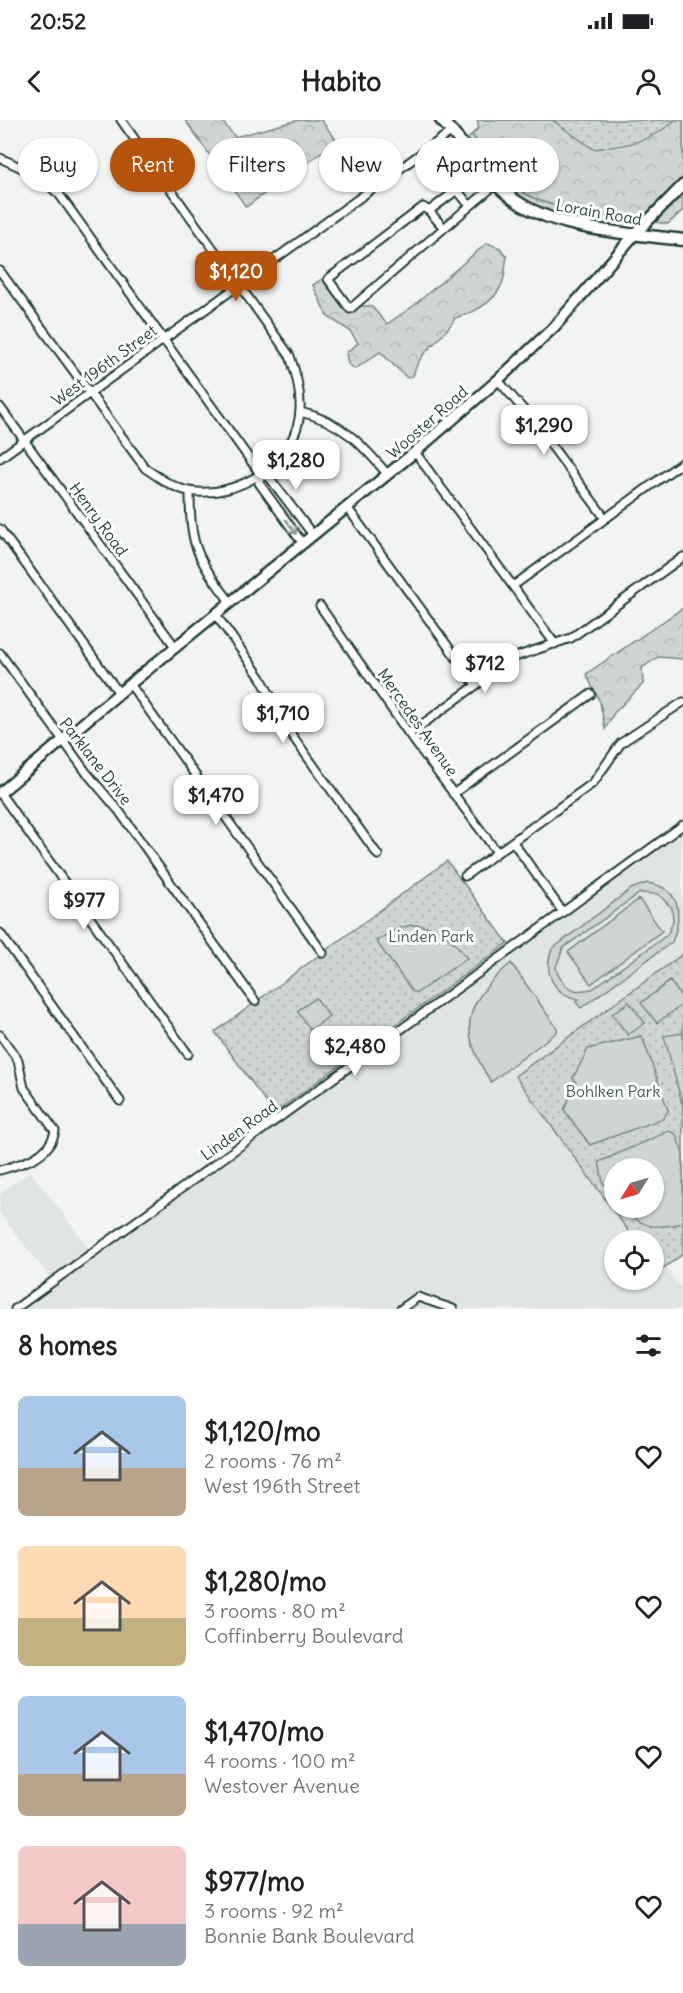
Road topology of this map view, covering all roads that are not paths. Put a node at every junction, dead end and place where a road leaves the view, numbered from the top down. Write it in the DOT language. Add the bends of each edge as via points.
graph roads {
  1 [pos="121,120"];
  2 [pos="441,120"];
  3 [pos="452,131"];
  4 [pos="458,138"];
  5 [pos="0,158"];
  6 [pos="683,185"];
  7 [pos="454,192"];
  8 [pos="459,192"];
  9 [pos="487,192"];
  10 [pos="506,192"];
  11 [pos="470,207"];
  12 [pos="429,211"];
  13 [pos="444,228"];
  14 [pos="635,234"];
  15 [pos="681,237"];
  16 [pos="0,271"];
  17 [pos="239,285"];
  18 [pos="164,339"];
  19 [pos="498,380"];
  20 [pos="88,393"];
  21 [pos="0,406"];
  22 [pos="300,412"];
  23 [pos="24,440"];
  24 [pos="415,453"];
  25 [pos="3,456"];
  26 [pos="683,462"];
  27 [pos="261,475"];
  28 [pos="388,475"];
  29 [pos="190,491"];
  30 [pos="347,507"];
  31 [pos="605,518"];
  32 [pos="0,529"];
  33 [pos="313,535"];
  34 [pos="303,544"];
  35 [pos="683,557"];
  36 [pos="513,586"];
  37 [pos="231,603"];
  38 [pos="320,606"];
  39 [pos="216,615"];
  40 [pos="555,644"];
  41 [pos="176,648"];
  42 [pos="0,653"];
  43 [pos="130,684"];
  44 [pos="476,685"];
  45 [pos="119,693"];
  46 [pos="591,694"];
  47 [pos="683,702"];
  48 [pos="409,734"];
  49 [pos="63,742"];
  50 [pos="0,793"];
  51 [pos="453,794"];
  52 [pos="683,825"];
  53 [pos="513,842"];
  54 [pos="497,852"];
  55 [pos="378,855"];
  56 [pos="465,876"];
  57 [pos="562,911"];
  58 [pos="0,933"];
  59 [pos="323,953"];
  60 [pos="255,1002"];
  61 [pos="0,1035"];
  62 [pos="188,1054"];
  63 [pos="120,1101"];
  64 [pos="0,1170"];
  65 [pos="15,1309"];
  66 [pos="401,1309"];
  67 [pos="453,1309"];
  1 -- 17 [label="street"];
  2 -- 3 [label="main road, Lorain Road"];
  3 -- 4 [label="main road, Lorain Road"];
  3 -- 17 [label="street, West 196th Street"];
  5 -- 18 [label="street" via="35,174 59,194"];
  6 -- 14 [label="main road, Wooster Road"];
  7 -- 12 [label="street"];
  8 -- 11 [label="street"];
  9 -- 11 [label="street"];
  10 -- 14 [label="main road, Lorain Road" via="548,219"];
  11 -- 13 [label="street"];
  12 -- 13 [label="street"];
  12 -- 13 [label="street" via="423,207 328,279 337,296 350,309"];
  14 -- 15 [label="main road, Lorain Road"];
  14 -- 19 [label="main road, Wooster Road" via="555,326"];
  16 -- 20 [label="street"];
  17 -- 18 [label="street, West 196th Street"];
  17 -- 22 [label="street" via="290,356 297,377"];
  18 -- 20 [label="street, West 196th Street"];
  18 -- 27 [label="street"];
  19 -- 24 [label="main road, Wooster Road"];
  19 -- 31 [label="street"];
  20 -- 23 [label="street, West 196th Street"];
  20 -- 29 [label="street" via="145,468"];
  21 -- 23 [label="street, Henry Road"];
  22 -- 27 [label="street" via="284,451"];
  22 -- 28 [label="street" via="321,416 344,428"];
  23 -- 25 [label="street, West 196th Street"];
  23 -- 41 [label="street, Henry Road"];
  24 -- 28 [label="main road, Wooster Road"];
  24 -- 36 [label="street"];
  26 -- 31 [label="street"];
  27 -- 29 [label="street" via="224,491"];
  27 -- 33 [label="street" via="269,477"];
  27 -- 34 [label="street, one-way" via="259,483"];
  28 -- 30 [label="main road, Wooster Road"];
  29 -- 37 [label="street" via="191,536 196,552"];
  30 -- 33 [label="main road, Wooster Road"];
  30 -- 44 [label="street"];
  31 -- 36 [label="street"];
  32 -- 45 [label="street"];
  33 -- 34 [label="main road, Wooster Road"];
  34 -- 37 [label="main road, Wooster Road"];
  35 -- 40 [label="street" via="571,638"];
  36 -- 40 [label="street"];
  37 -- 39 [label="main road, Wooster Road"];
  38 -- 48 [label="street, Mercedes Avenue"];
  39 -- 41 [label="main road, Wooster Road"];
  39 -- 55 [label="street" via="261,678 291,734"];
  40 -- 44 [label="street" via="515,657"];
  41 -- 43 [label="main road, Wooster Road"];
  42 -- 49 [label="street, Parklane Drive"];
  43 -- 45 [label="main road, Wooster Road"];
  43 -- 59 [label="street"];
  44 -- 48 [label="street"];
  45 -- 49 [label="main road, Wooster Road"];
  46 -- 51 [label="street"];
  47 -- 53 [label="street" via="629,739 610,756 593,783"];
  48 -- 51 [label="street, Mercedes Avenue"];
  49 -- 50 [label="main road, Wooster Road"];
  49 -- 60 [label="street, Parklane Drive" via="119,811"];
  50 -- 62 [label="street"];
  51 -- 54 [label="street, Mercedes Avenue"];
  52 -- 57 [label="street, Linden Road"];
  53 -- 54 [label="street"];
  53 -- 57 [label="street"];
  54 -- 56 [label="street"];
  57 -- 65 [label="street, Linden Road"];
  58 -- 63 [label="street"];
  61 -- 64 [label="street" via="18,1060 24,1088 55,1131 51,1145 32,1160"];
  66 -- 67 [label="street" via="418,1297"];
}
